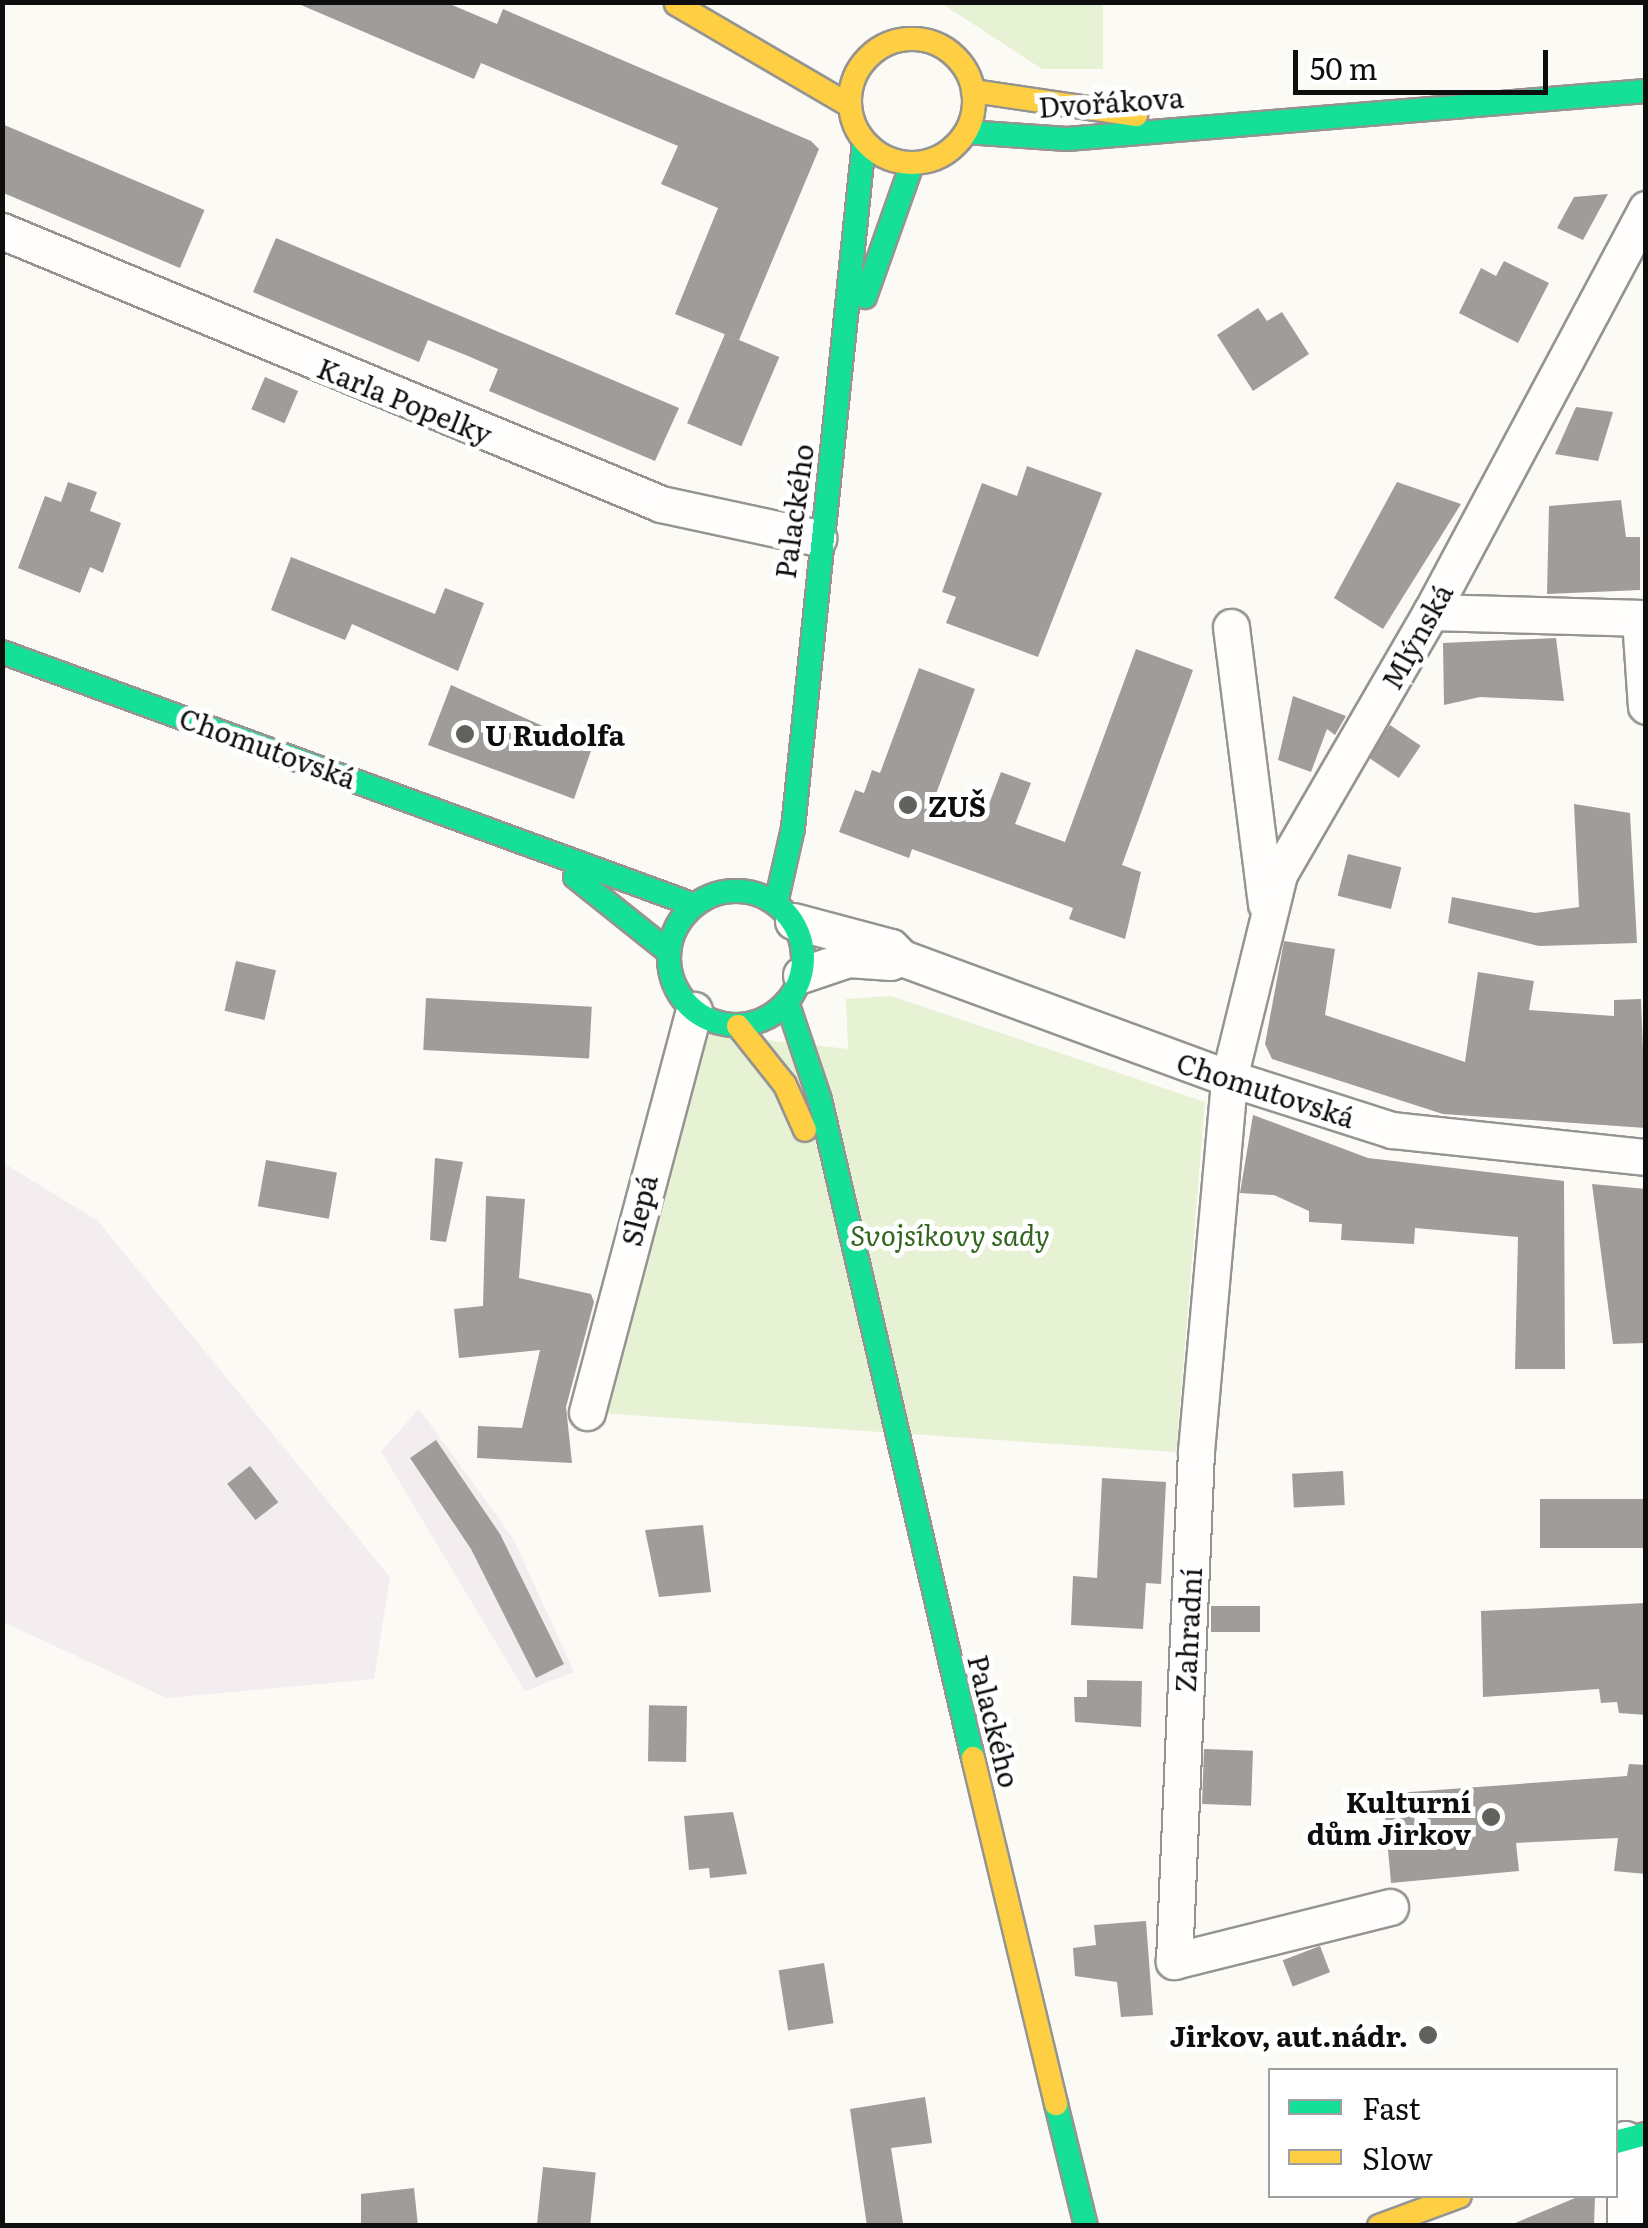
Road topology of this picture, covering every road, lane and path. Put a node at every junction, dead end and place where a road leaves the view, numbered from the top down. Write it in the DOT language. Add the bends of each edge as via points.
graph roads {
  1 [pos="675,3"];
  2 [pos="759,21"];
  3 [pos="973,91"];
  4 [pos="1646,91"];
  5 [pos="849,104"];
  6 [pos="1200,126"];
  7 [pos="966,132"];
  8 [pos="864,142"];
  9 [pos="912,164"];
  10 [pos="1646,210"];
  11 [pos="2,232"];
  12 [pos="846,359"];
  13 [pos="818,538"];
  14 [pos="1431,612"];
  15 [pos="1643,618"];
  16 [pos="1231,627"];
  17 [pos="2,652"];
  18 [pos="804,672"];
  19 [pos="1646,706"];
  20 [pos="766,818"];
  21 [pos="532,843"];
  22 [pos="742,870"];
  23 [pos="723,891"];
  24 [pos="694,905"];
  25 [pos="784,912"];
  26 [pos="1268,915"];
  27 [pos="669,952"];
  28 [pos="902,958"];
  29 [pos="794,989"];
  30 [pos="694,1010"];
  31 [pos="738,1026"];
  32 [pos="1228,1078"];
  33 [pos="1646,1157"];
  34 [pos="845,1231"];
  35 [pos="587,1412"];
  36 [pos="1390,1907"];
  37 [pos="1628,2138"];
  38 [pos="1455,2198"];
  39 [pos="1086,2226"];
  40 [pos="1379,2226"];
  41 [pos="1626,2226"];
  1 -- 2 [label="street"];
  1 -- 5 [label="street"];
  3 -- 5 [label="street" via="942,46 905,30 854,59"];
  3 -- 6 [label="street, Dvořákova"];
  3 -- 7 [label="street"];
  4 -- 6 [label="street, Dvořákova"];
  5 -- 8 [label="street"];
  6 -- 7 [label="street, Dvořákova" via="1068,139"];
  7 -- 9 [label="street" via="943,156"];
  8 -- 9 [label="street"];
  8 -- 12 [label="street, Palackého" via="849,245"];
  9 -- 12 [label="street, Palackého"];
  10 -- 14 [label="street, Mlýnská"];
  11 -- 13 [label="street, Karla Popelky" via="661,504"];
  12 -- 13 [label="street, Palackého"];
  13 -- 18 [label="street, Palackého"];
  14 -- 15 [label="street"];
  14 -- 26 [label="street, Mlýnská" via="1279,874"];
  15 -- 19 [label="street"];
  16 -- 26 [label="street"];
  17 -- 21 [label="street, Chomutovská"];
  18 -- 20 [label="street, Palackého"];
  18 -- 25 [label="street, Palackého"];
  21 -- 24 [label="street, Chomutovská"];
  21 -- 27 [label="street, Chomutovská"];
  22 -- 23 [label="street"];
  23 -- 24 [label="street"];
  23 -- 25 [label="street, Chomutovská"];
  24 -- 27 [label="street"];
  25 -- 28 [label="street, Chomutovská" via="891,947"];
  25 -- 29 [label="street"];
  26 -- 32 [label="street, Mlýnská"];
  27 -- 30 [label="street" via="675,984"];
  28 -- 29 [label="street, Chomutovská" via="831,962"];
  28 -- 32 [label="street, Chomutovská"];
  29 -- 31 [label="street, Chomutovská"];
  29 -- 34 [label="street, Palackého"];
  30 -- 31 [label="street"];
  30 -- 35 [label="street, Slepá"];
  31 -- 34 [label="street, Palackého" via="794,1100"];
  32 -- 33 [label="street, Chomutovská" via="1392,1130"];
  32 -- 36 [label="street, Zahradní" via="1196,1451 1174,1960"];
  34 -- 39 [label="street, Palackého"];
  37 -- 41 [label="street"];
  38 -- 40 [label="street"];
}
